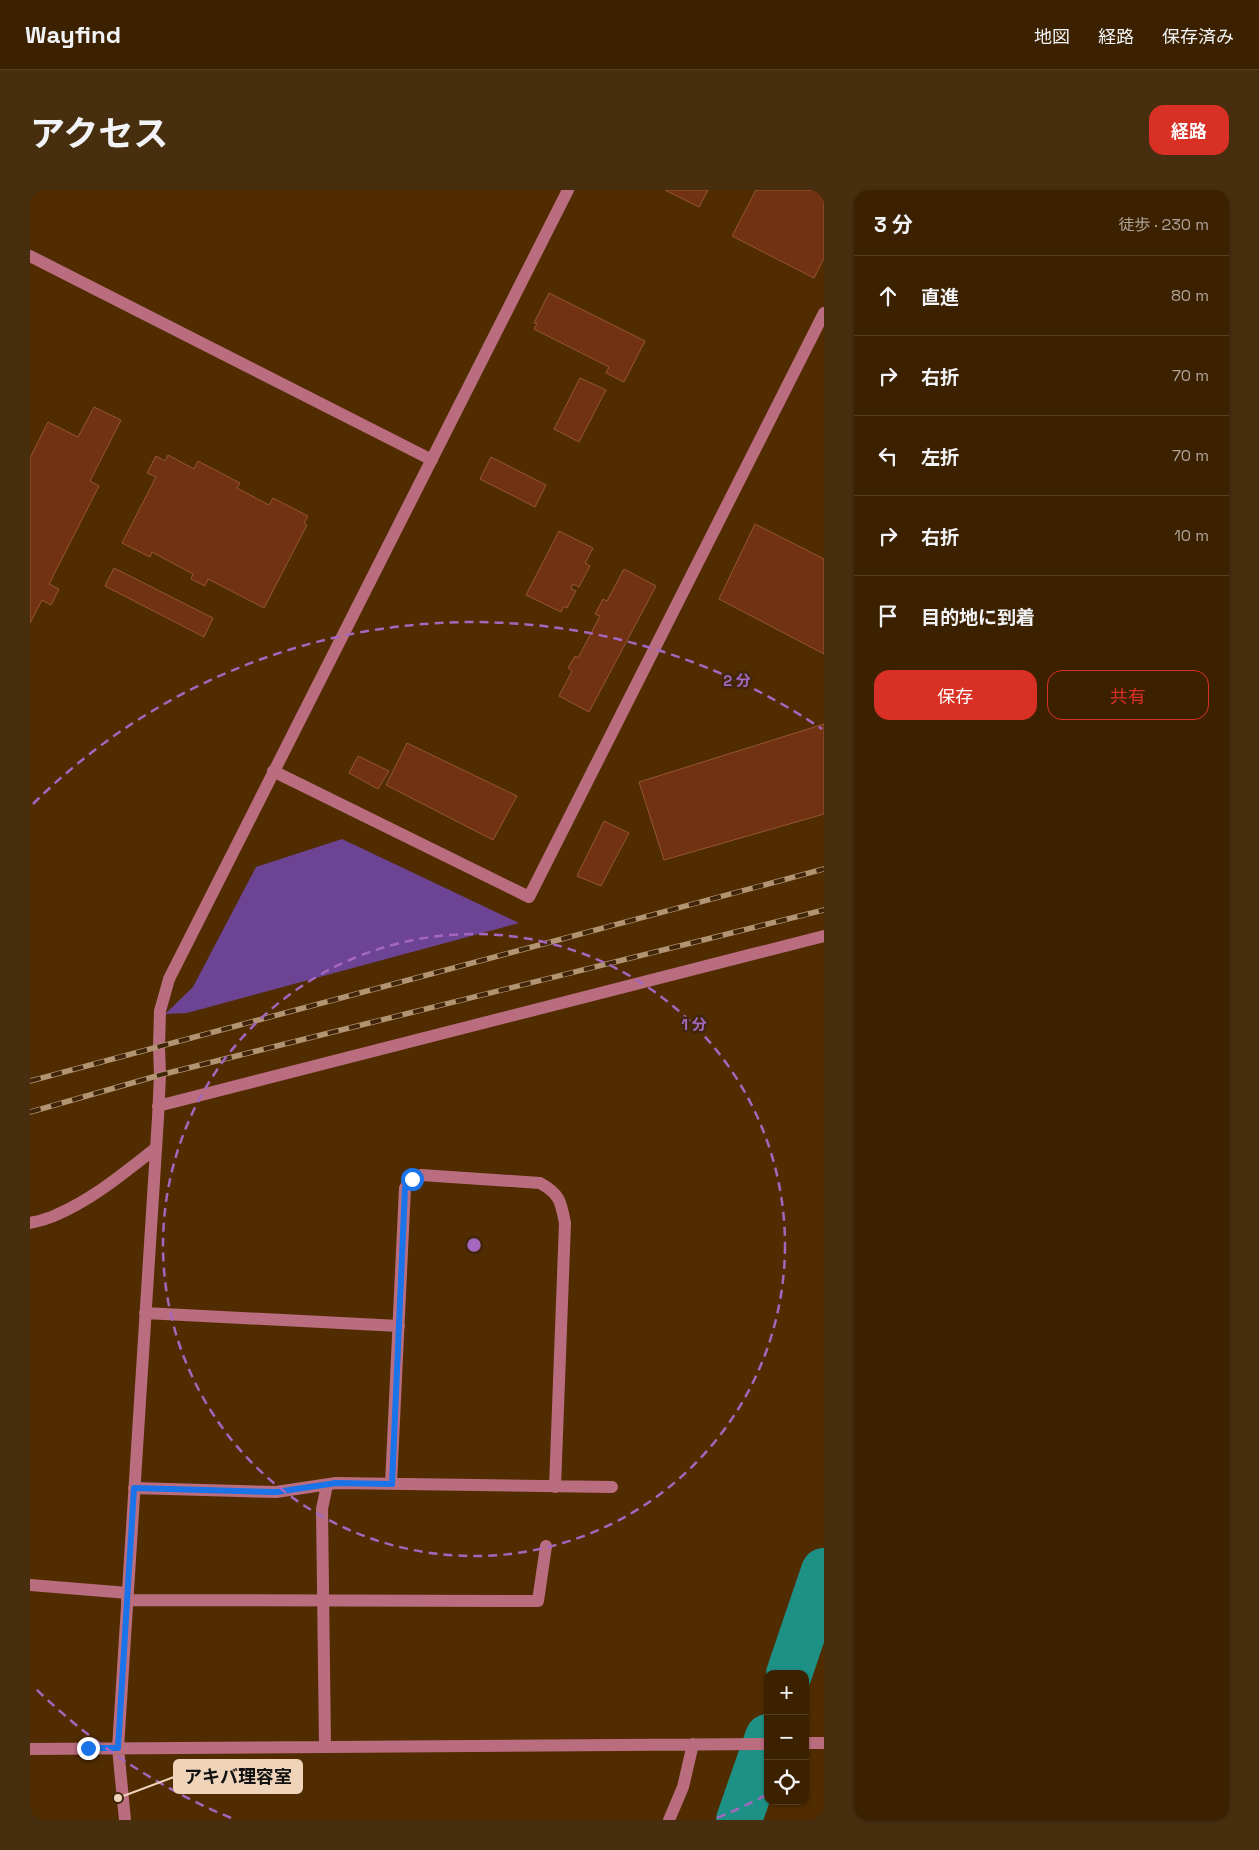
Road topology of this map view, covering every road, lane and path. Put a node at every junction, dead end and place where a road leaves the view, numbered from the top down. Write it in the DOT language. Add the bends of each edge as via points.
graph roads {
  1 [pos="568,190"];
  2 [pos="30,256"];
  3 [pos="824,313"];
  4 [pos="432,460"];
  5 [pos="273,771"];
  6 [pos="824,936"];
  7 [pos="158,1106"];
  8 [pos="156,1148"];
  9 [pos="30,1223"];
  10 [pos="145,1313"];
  11 [pos="399,1326"];
  12 [pos="392,1484"];
  13 [pos="327,1485"];
  14 [pos="555,1487"];
  15 [pos="612,1487"];
  16 [pos="134,1488"];
  17 [pos="546,1546"];
  18 [pos="30,1585"];
  19 [pos="127,1597"];
  20 [pos="324,1602"];
  21 [pos="824,1743"];
  22 [pos="692,1744"];
  23 [pos="764,1744"];
  24 [pos="809,1744"];
  25 [pos="324,1746"];
  26 [pos="118,1748"];
  27 [pos="30,1749"];
  28 [pos="124,1820"];
  29 [pos="669,1820"];
  1 -- 4 [label="street"];
  2 -- 4 [label="street"];
  3 -- 5 [label="street" via="528,897"];
  4 -- 5 [label="street"];
  5 -- 7 [label="street" via="169,979 160,1011"];
  6 -- 7 [label="street"];
  7 -- 8 [label="street"];
  8 -- 9 [label="street" via="86,1199 55,1216"];
  8 -- 10 [label="street"];
  10 -- 11 [label="street"];
  10 -- 16 [label="street"];
  11 -- 12 [label="street"];
  11 -- 14 [label="street" via="405,1188 412,1179 421,1175 530,1182 553,1190 560,1199 565,1223"];
  12 -- 13 [label="street"];
  12 -- 14 [label="street"];
  13 -- 16 [label="street" via="276,1492"];
  13 -- 20 [label="street" via="322,1509"];
  14 -- 15 [label="street"];
  16 -- 19 [label="street"];
  17 -- 20 [label="street" via="538,1601"];
  18 -- 19 [label="street"];
  19 -- 20 [label="street"];
  19 -- 26 [label="street"];
  20 -- 25 [label="street"];
  21 -- 24 [label="street"];
  22 -- 23 [label="street"];
  22 -- 25 [label="street"];
  22 -- 29 [label="street" via="683,1788"];
  25 -- 26 [label="street"];
  26 -- 27 [label="street"];
  26 -- 28 [label="street"];
}
